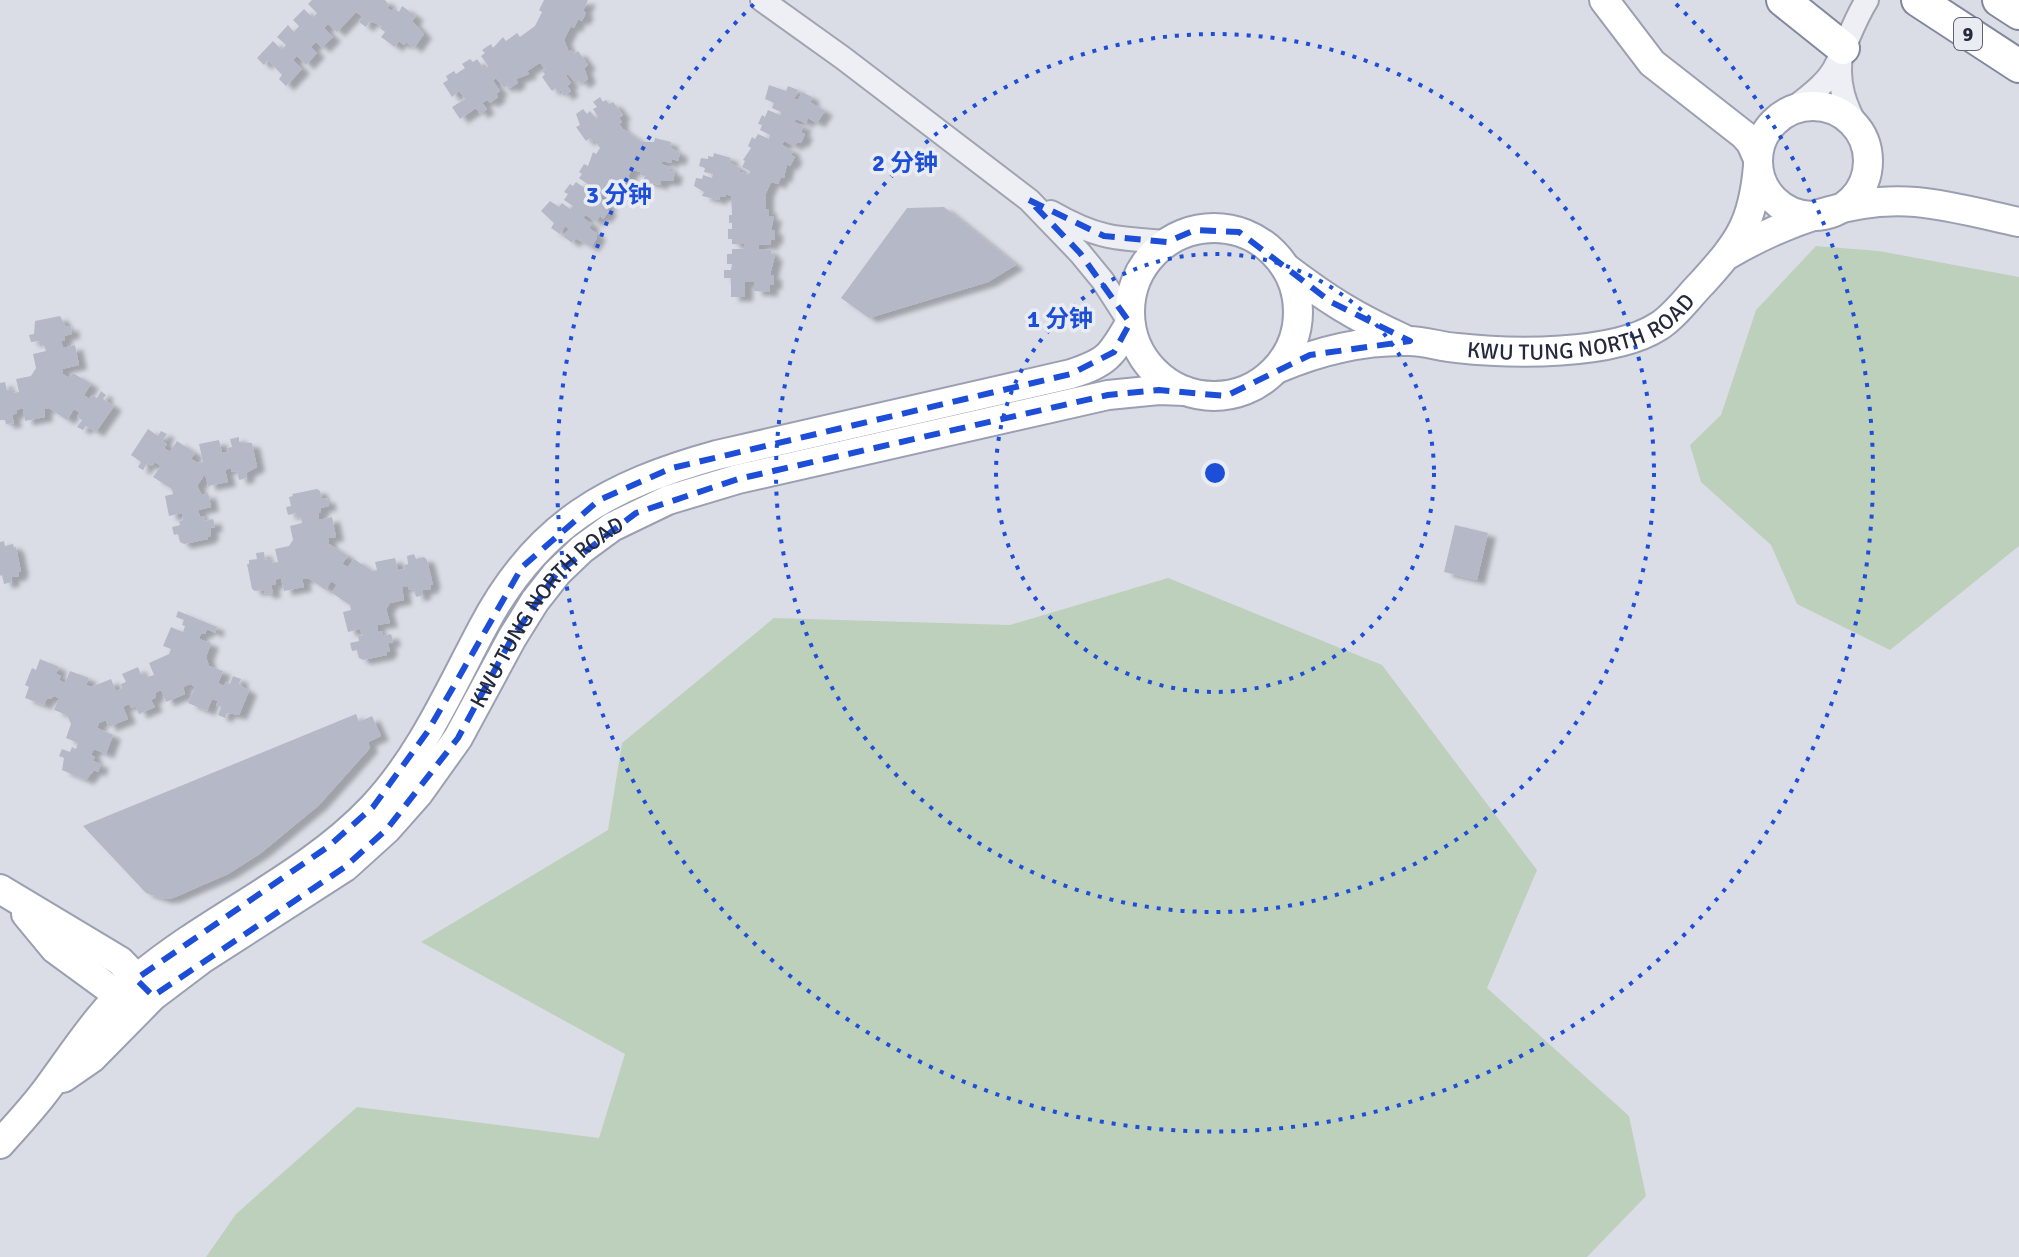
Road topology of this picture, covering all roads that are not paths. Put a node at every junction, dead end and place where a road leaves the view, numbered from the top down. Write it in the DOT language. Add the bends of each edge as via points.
graph roads {
  1 [pos="762,0"];
  2 [pos="1604,0"];
  3 [pos="1783,0"];
  4 [pos="1918,0"];
  5 [pos="1999,0"];
  6 [pos="1866,2"];
  7 [pos="2019,13"];
  8 [pos="1843,48"];
  9 [pos="2019,66"];
  10 [pos="1711,109"];
  11 [pos="1785,114"];
  12 [pos="1862,142"];
  13 [pos="1758,162"];
  14 [pos="1029,200"];
  15 [pos="1916,202"];
  16 [pos="1840,209"];
  17 [pos="2019,222"];
  18 [pos="1167,242"];
  19 [pos="1728,254"];
  20 [pos="1286,268"];
  21 [pos="1130,323"];
  22 [pos="1410,341"];
  23 [pos="1279,368"];
  24 [pos="1185,391"];
  25 [pos="5,892"];
  26 [pos="143,995"];
  27 [pos="0,1144"];
  1 -- 14 [label="street"];
  2 -- 10 [label="main road" via="1652,63"];
  3 -- 8 [label="highway"];
  4 -- 9 [label="highway, 9"];
  5 -- 7 [label="highway, 9"];
  6 -- 8 [label="street"];
  8 -- 11 [label="street" via="1823,83"];
  8 -- 12 [label="street" via="1839,74 1845,105"];
  10 -- 11 [label="main road" via="1750,126"];
  10 -- 13 [label="main road" via="1744,135"];
  11 -- 12 [label="main road" via="1811,106 1829,108 1845,116"];
  11 -- 13 [label="main road, KWU TUNG NORTH ROAD" via="1766,131"];
  12 -- 15 [label="main road" via="1876,173"];
  12 -- 16 [label="main road" via="1868,164 1864,182"];
  13 -- 16 [label="main road" via="1762,183 1786,209 1822,215"];
  13 -- 19 [label="main road, KWU TUNG NORTH ROAD" via="1749,218"];
  14 -- 18 [label="street" via="1082,230"];
  14 -- 21 [label="street" via="1080,253"];
  15 -- 16 [label="main road"];
  15 -- 17 [label="main road"];
  16 -- 19 [label="main road, KWU TUNG NORTH ROAD" via="1792,223"];
  18 -- 20 [label="main road, KWU TUNG NORTH ROAD" via="1195,230 1239,232 1272,251"];
  18 -- 21 [label="main road, KWU TUNG NORTH ROAD" via="1138,275"];
  19 -- 22 [label="main road, KWU TUNG NORTH ROAD" via="1660,325 1631,339 1565,350 1494,351"];
  20 -- 22 [label="main road, KWU TUNG NORTH ROAD" via="1357,318"];
  20 -- 23 [label="main road" via="1299,311 1290,351"];
  21 -- 24 [label="main road" via="1149,365"];
  21 -- 26 [label="main road, KWU TUNG NORTH ROAD" via="1114,352 1097,365 672,468 635,481 571,518 545,540 503,593 428,731 373,807 329,846 179,947"];
  22 -- 23 [label="main road, KWU TUNG NORTH ROAD" via="1335,348"];
  23 -- 24 [label="main road, KWU TUNG NORTH ROAD" via="1235,393 1205,396"];
  24 -- 26 [label="main road, KWU TUNG NORTH ROAD" via="1108,395 738,479 668,500 612,527 565,565 535,601 458,738 387,829 345,867"];
  25 -- 26 [label="main road" via="120,961"];
  26 -- 27 [label="main road, KWU TUNG NORTH ROAD" via="72,1051"];
}
